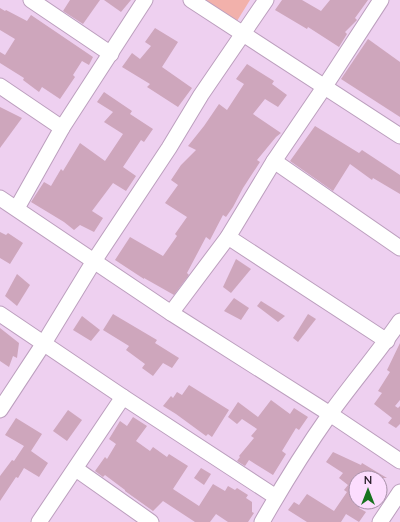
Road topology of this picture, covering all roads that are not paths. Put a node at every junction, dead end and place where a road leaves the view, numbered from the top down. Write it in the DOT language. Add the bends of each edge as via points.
graph roads {
  1 [pos="31,0"];
  2 [pos="145,0"];
  3 [pos="191,0"];
  4 [pos="266,0"];
  5 [pos="380,0"];
  6 [pos="244,34"];
  7 [pos="111,54"];
  8 [pos="0,86"];
  9 [pos="325,86"];
  10 [pos="62,128"];
  11 [pos="400,136"];
  12 [pos="274,161"];
  13 [pos="0,198"];
  14 [pos="16,208"];
  15 [pos="228,237"];
  16 [pos="400,248"];
  17 [pos="94,261"];
  18 [pos="171,313"];
  19 [pos="0,314"];
  20 [pos="400,321"];
  21 [pos="387,341"];
  22 [pos="44,343"];
  23 [pos="123,397"];
  24 [pos="0,410"];
  25 [pos="330,414"];
  26 [pos="400,461"];
  27 [pos="76,469"];
  28 [pos="400,492"];
  29 [pos="276,497"];
  30 [pos="40,522"];
  31 [pos="152,522"];
  32 [pos="262,522"];
  33 [pos="380,522"];
  1 -- 7 [label="street"];
  2 -- 7 [label="street"];
  3 -- 6 [label="street"];
  4 -- 6 [label="street"];
  5 -- 9 [label="street"];
  6 -- 9 [label="street"];
  6 -- 17 [label="street" via="201,95"];
  7 -- 10 [label="street"];
  8 -- 10 [label="street"];
  9 -- 11 [label="street"];
  9 -- 12 [label="street"];
  10 -- 14 [label="street"];
  12 -- 15 [label="street"];
  12 -- 16 [label="street"];
  13 -- 14 [label="street"];
  14 -- 17 [label="street"];
  15 -- 18 [label="street"];
  15 -- 21 [label="street"];
  17 -- 18 [label="street"];
  17 -- 22 [label="street"];
  18 -- 25 [label="street"];
  19 -- 22 [label="street"];
  20 -- 21 [label="street"];
  21 -- 25 [label="street"];
  22 -- 23 [label="street"];
  22 -- 24 [label="street"];
  23 -- 27 [label="street"];
  23 -- 29 [label="street"];
  25 -- 26 [label="street"];
  25 -- 29 [label="street"];
  27 -- 30 [label="street"];
  27 -- 31 [label="street"];
  28 -- 33 [label="street"];
  29 -- 32 [label="street"];
}
